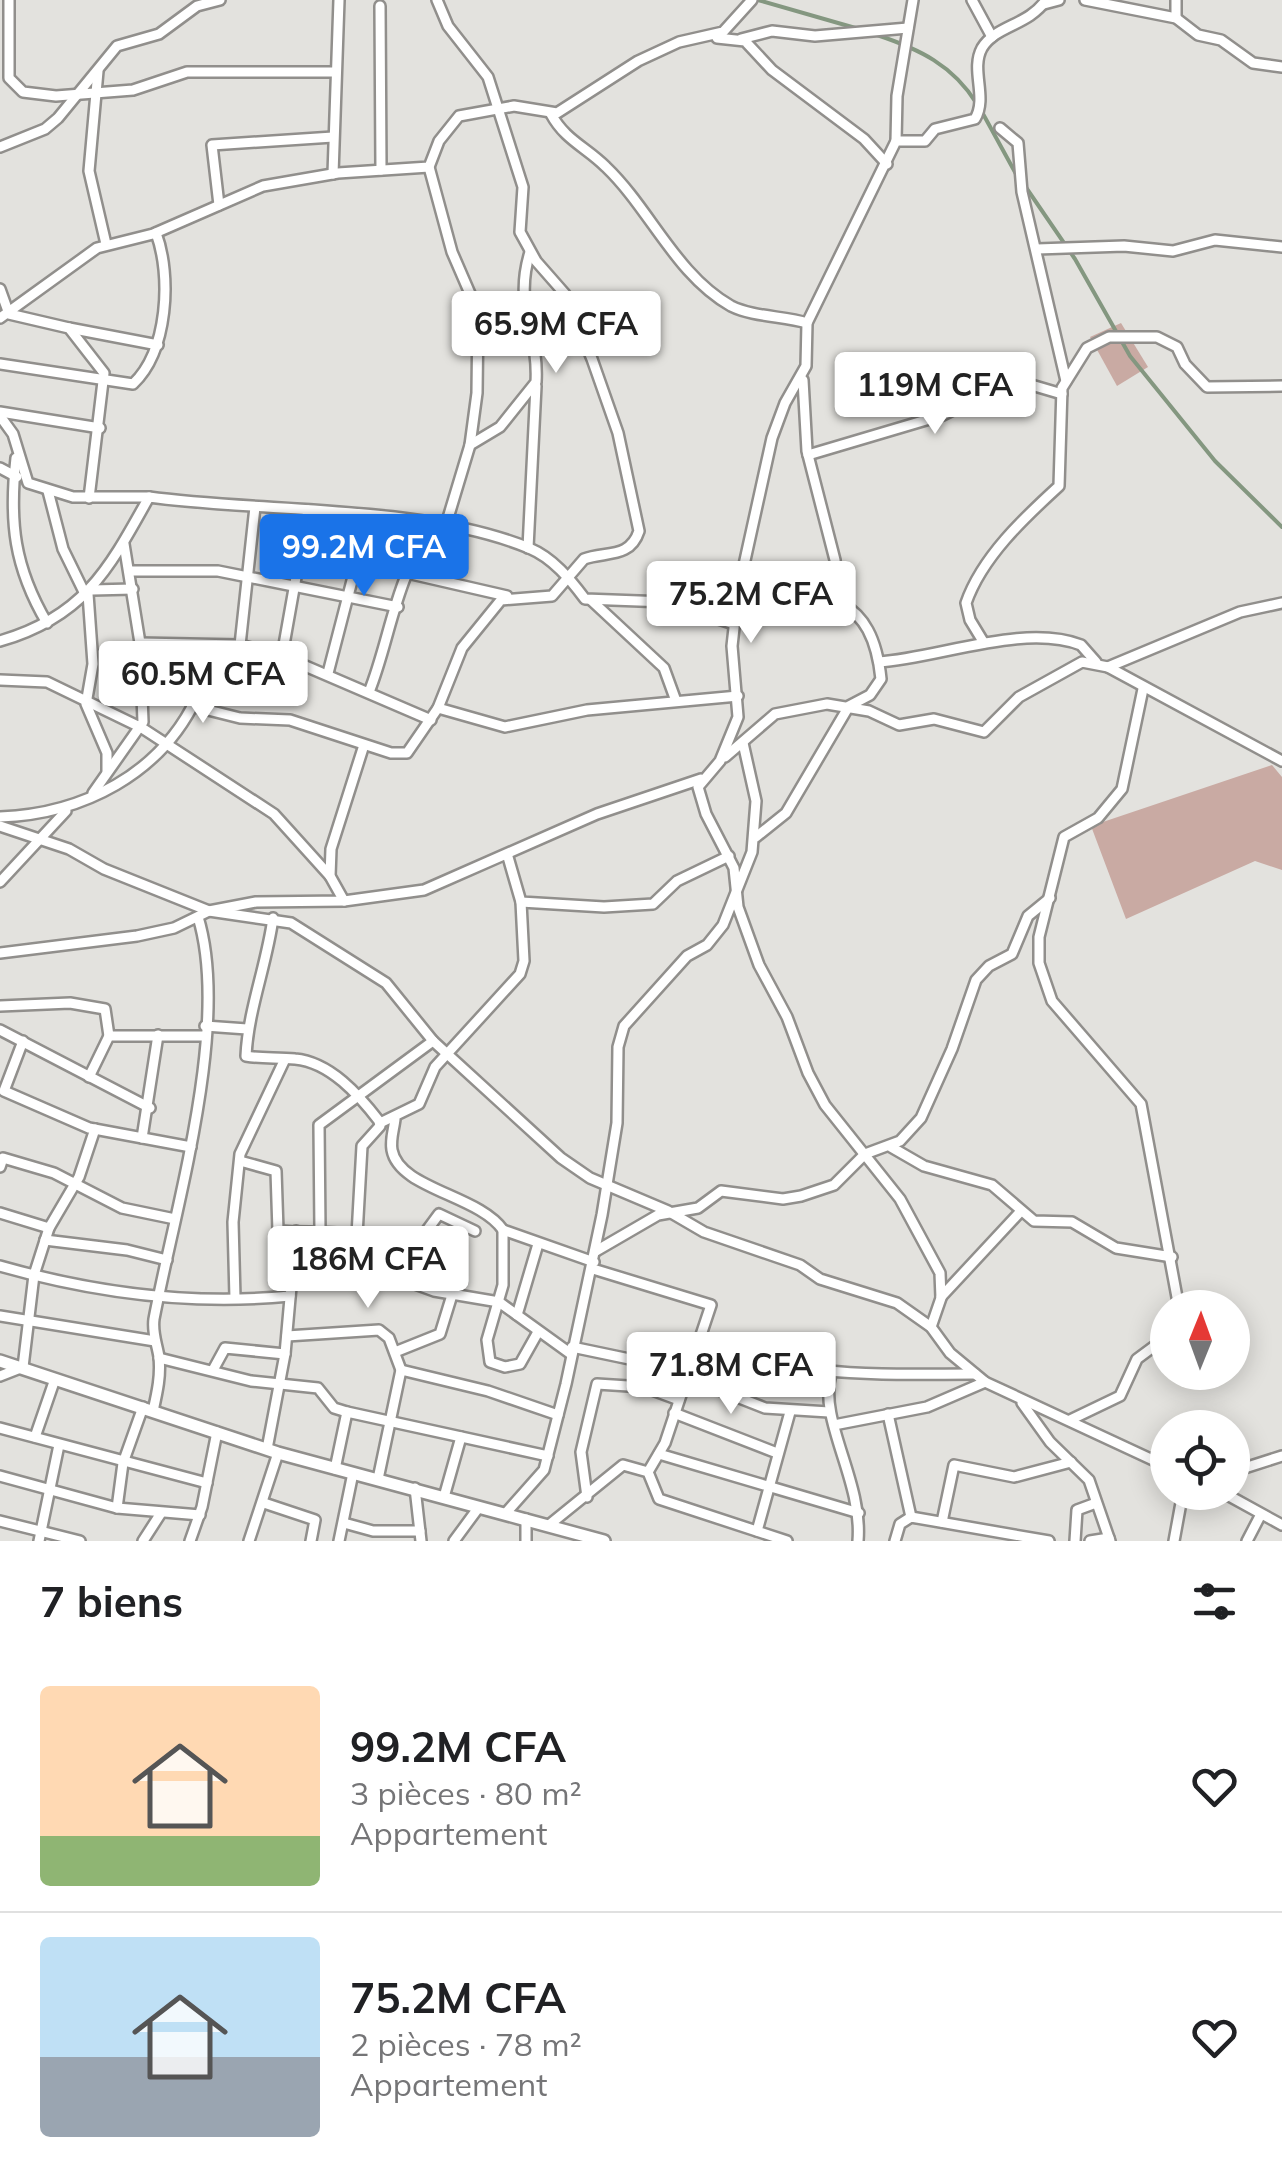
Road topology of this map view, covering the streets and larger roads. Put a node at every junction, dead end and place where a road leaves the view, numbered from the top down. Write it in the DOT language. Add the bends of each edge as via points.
graph roads {
  1 [pos="9,0"];
  2 [pos="220,0"];
  3 [pos="339,0"];
  4 [pos="437,0"];
  5 [pos="752,0"];
  6 [pos="913,0"];
  7 [pos="972,0"];
  8 [pos="1059,0"];
  9 [pos="1084,0"];
  10 [pos="1176,0"];
  11 [pos="1045,2"];
  12 [pos="197,3"];
  13 [pos="380,6"];
  14 [pos="1176,18"];
  15 [pos="908,28"];
  16 [pos="992,37"];
  17 [pos="704,39"];
  18 [pos="742,39"];
  19 [pos="1282,67"];
  20 [pos="98,72"];
  21 [pos="334,72"];
  22 [pos="98,91"];
  23 [pos="75,95"];
  24 [pos="496,107"];
  25 [pos="550,114"];
  26 [pos="1000,128"];
  27 [pos="333,137"];
  28 [pos="896,141"];
  29 [pos="0,147"];
  30 [pos="888,164"];
  31 [pos="429,167"];
  32 [pos="382,170"];
  33 [pos="333,174"];
  34 [pos="218,205"];
  35 [pos="156,233"];
  36 [pos="106,244"];
  37 [pos="1282,247"];
  38 [pos="1037,249"];
  39 [pos="530,252"];
  40 [pos="0,289"];
  41 [pos="4,316"];
  42 [pos="808,322"];
  43 [pos="69,328"];
  44 [pos="158,345"];
  45 [pos="0,364"];
  46 [pos="803,377"];
  47 [pos="1066,381"];
  48 [pos="536,382"];
  49 [pos="106,384"];
  50 [pos="1282,386"];
  51 [pos="1062,394"];
  52 [pos="0,414"];
  53 [pos="100,428"];
  54 [pos="470,445"];
  55 [pos="16,450"];
  56 [pos="808,455"];
  57 [pos="0,468"];
  58 [pos="14,476"];
  59 [pos="28,482"];
  60 [pos="48,491"];
  61 [pos="150,497"];
  62 [pos="89,498"];
  63 [pos="256,507"];
  64 [pos="308,510"];
  65 [pos="368,516"];
  66 [pos="441,527"];
  67 [pos="124,544"];
  68 [pos="528,548"];
  69 [pos="129,571"];
  70 [pos="407,573"];
  71 [pos="245,575"];
  72 [pos="567,576"];
  73 [pos="296,583"];
  74 [pos="133,589"];
  75 [pos="738,592"];
  76 [pos="89,593"];
  77 [pos="346,593"];
  78 [pos="507,596"];
  79 [pos="838,598"];
  80 [pos="591,600"];
  81 [pos="1282,603"];
  82 [pos="398,607"];
  83 [pos="47,622"];
  84 [pos="734,624"];
  85 [pos="1,637"];
  86 [pos="140,643"];
  87 [pos="984,643"];
  88 [pos="240,645"];
  89 [pos="282,656"];
  90 [pos="879,662"];
  91 [pos="1096,662"];
  92 [pos="1108,668"];
  93 [pos="328,674"];
  94 [pos="0,680"];
  95 [pos="1142,689"];
  96 [pos="369,692"];
  97 [pos="738,696"];
  98 [pos="676,701"];
  99 [pos="86,704"];
  100 [pos="192,706"];
  101 [pos="849,706"];
  102 [pos="438,708"];
  103 [pos="431,720"];
  104 [pos="142,728"];
  105 [pos="743,743"];
  106 [pos="167,744"];
  107 [pos="364,745"];
  108 [pos="720,761"];
  109 [pos="1282,761"];
  110 [pos="107,772"];
  111 [pos="701,779"];
  112 [pos="91,796"];
  113 [pos="68,809"];
  114 [pos="0,817"];
  115 [pos="0,826"];
  116 [pos="756,837"];
  117 [pos="40,838"];
  118 [pos="730,856"];
  119 [pos="508,857"];
  120 [pos="330,876"];
  121 [pos="0,882"];
  122 [pos="737,897"];
  123 [pos="1050,898"];
  124 [pos="344,900"];
  125 [pos="521,902"];
  126 [pos="209,912"];
  127 [pos="198,916"];
  128 [pos="273,918"];
  129 [pos="0,953"];
  130 [pos="0,1006"];
  131 [pos="248,1029"];
  132 [pos="0,1030"];
  133 [pos="204,1031"];
  134 [pos="158,1035"];
  135 [pos="110,1036"];
  136 [pos="433,1040"];
  137 [pos="23,1041"];
  138 [pos="448,1054"];
  139 [pos="285,1058"];
  140 [pos="89,1077"];
  141 [pos="356,1095"];
  142 [pos="2,1096"];
  143 [pos="150,1108"];
  144 [pos="395,1118"];
  145 [pos="380,1123"];
  146 [pos="95,1129"];
  147 [pos="142,1138"];
  148 [pos="191,1147"];
  149 [pos="892,1147"];
  150 [pos="865,1154"];
  151 [pos="240,1160"];
  152 [pos="1,1161"];
  153 [pos="604,1184"];
  154 [pos="74,1187"];
  155 [pos="668,1211"];
  156 [pos="1021,1212"];
  157 [pos="0,1213"];
  158 [pos="175,1218"];
  159 [pos="49,1228"];
  160 [pos="503,1230"];
  161 [pos="296,1231"];
  162 [pos="475,1231"];
  163 [pos="320,1232"];
  164 [pos="359,1235"];
  165 [pos="45,1240"];
  166 [pos="538,1244"];
  167 [pos="596,1250"];
  168 [pos="1172,1257"];
  169 [pos="167,1260"];
  170 [pos="0,1266"];
  171 [pos="593,1266"];
  172 [pos="34,1276"];
  173 [pos="401,1277"];
  174 [pos="291,1282"];
  175 [pos="1176,1290"];
  176 [pos="452,1295"];
  177 [pos="290,1296"];
  178 [pos="160,1298"];
  179 [pos="235,1298"];
  180 [pos="940,1298"];
  181 [pos="499,1302"];
  182 [pos="517,1315"];
  183 [pos="0,1316"];
  184 [pos="30,1322"];
  185 [pos="931,1327"];
  186 [pos="538,1332"];
  187 [pos="287,1336"];
  188 [pos="702,1337"];
  189 [pos="155,1340"];
  190 [pos="1150,1349"];
  191 [pos="571,1350"];
  192 [pos="395,1352"];
  193 [pos="285,1354"];
  194 [pos="159,1358"];
  195 [pos="0,1361"];
  196 [pos="23,1368"];
  197 [pos="213,1370"];
  198 [pos="401,1370"];
  199 [pos="831,1374"];
  200 [pos="975,1374"];
  201 [pos="0,1376"];
  202 [pos="686,1377"];
  203 [pos="55,1379"];
  204 [pos="985,1382"];
  205 [pos="281,1383"];
  206 [pos="678,1400"];
  207 [pos="1021,1401"];
  208 [pos="148,1409"];
  209 [pos="346,1412"];
  210 [pos="790,1412"];
  211 [pos="829,1412"];
  212 [pos="674,1414"];
  213 [pos="888,1414"];
  214 [pos="558,1415"];
  215 [pos="389,1418"];
  216 [pos="1070,1420"];
  217 [pos="834,1425"];
  218 [pos="0,1428"];
  219 [pos="217,1432"];
  220 [pos="462,1436"];
  221 [pos="34,1437"];
  222 [pos="59,1445"];
  223 [pos="273,1451"];
  224 [pos="778,1453"];
  225 [pos="659,1454"];
  226 [pos="548,1456"];
  227 [pos="1282,1456"];
  228 [pos="1150,1458"];
  229 [pos="1071,1462"];
  230 [pos="124,1463"];
  231 [pos="1250,1466"];
  232 [pos="336,1468"];
  233 [pos="648,1472"];
  234 [pos="353,1473"];
  235 [pos="0,1476"];
  236 [pos="378,1479"];
  237 [pos="207,1483"];
  238 [pos="50,1488"];
  239 [pos="416,1488"];
  240 [pos="768,1489"];
  241 [pos="444,1496"];
  242 [pos="587,1497"];
  243 [pos="264,1503"];
  244 [pos="1096,1503"];
  245 [pos="480,1507"];
  246 [pos="117,1508"];
  247 [pos="1180,1510"];
  248 [pos="1250,1510"];
  249 [pos="161,1513"];
  250 [pos="858,1513"];
  251 [pos="505,1514"];
  252 [pos="200,1515"];
  253 [pos="1260,1516"];
  254 [pos="911,1517"];
  255 [pos="526,1519"];
  256 [pos="0,1522"];
  257 [pos="942,1522"];
  258 [pos="344,1523"];
  259 [pos="549,1526"];
  260 [pos="1282,1526"];
  261 [pos="760,1535"];
  262 [pos="421,1536"];
  263 [pos="40,1537"];
  264 [pos="1110,1540"];
  265 [pos="80,1541"];
  266 [pos="143,1541"];
  267 [pos="190,1541"];
  268 [pos="250,1541"];
  269 [pos="311,1541"];
  270 [pos="340,1541"];
  271 [pos="454,1541"];
  272 [pos="526,1541"];
  273 [pos="604,1541"];
  274 [pos="787,1541"];
  275 [pos="858,1541"];
  276 [pos="895,1541"];
  277 [pos="1049,1541"];
  278 [pos="1076,1541"];
  279 [pos="1090,1541"];
  280 [pos="1174,1541"];
  281 [pos="1247,1541"];
  1 -- 23 [label="street" via="12,83 24,92"];
  2 -- 12 [label="street"];
  3 -- 21 [label="street"];
  4 -- 24 [label="street" via="448,26 488,77"];
  5 -- 17 [label="street" via="723,32"];
  6 -- 15 [label="street"];
  7 -- 16 [label="street"];
  8 -- 11 [label="street"];
  9 -- 14 [label="street"];
  10 -- 14 [label="street"];
  11 -- 16 [label="street" via="1028,21"];
  12 -- 20 [label="street" via="159,34 117,46"];
  13 -- 32 [label="street"];
  14 -- 19 [label="street" via="1253,63"];
  15 -- 18 [label="street" via="814,36 772,31"];
  15 -- 28 [label="street"];
  16 -- 28 [label="street" via="978,57 982,102 976,118 935,128 924,141"];
  17 -- 18 [label="street"];
  17 -- 25 [label="street" via="679,42"];
  18 -- 30 [label="street"];
  20 -- 22 [label="street"];
  20 -- 23 [label="street"];
  21 -- 22 [label="street" via="187,72 133,90"];
  21 -- 27 [label="street"];
  22 -- 23 [label="street"];
  22 -- 36 [label="street" via="89,171"];
  23 -- 29 [label="street" via="45,129"];
  24 -- 25 [label="street"];
  24 -- 31 [label="street" via="459,116"];
  24 -- 39 [label="street" via="523,186 520,232"];
  25 -- 42 [label="street" via="560,132 615,176 673,252 722,299"];
  26 -- 38 [label="street" via="1018,143"];
  27 -- 33 [label="street"];
  27 -- 34 [label="street" via="212,145"];
  28 -- 30 [label="street"];
  30 -- 42 [label="street"];
  31 -- 32 [label="street"];
  31 -- 54 [label="street" via="452,252 478,312"];
  32 -- 33 [label="street"];
  33 -- 34 [label="street" via="263,186"];
  34 -- 35 [label="street"];
  35 -- 36 [label="street"];
  35 -- 44 [label="street" via="164,256"];
  36 -- 41 [label="street"];
  37 -- 38 [label="street" via="1215,240 1173,251"];
  38 -- 47 [label="street"];
  39 -- 48 [label="street" via="521,294 538,362"];
  39 -- 72 [label="street" via="565,294 592,358 618,433 639,532 616,555 589,556"];
  40 -- 41 [label="street"];
  41 -- 43 [label="street"];
  42 -- 46 [label="street"];
  43 -- 44 [label="street"];
  43 -- 49 [label="street" via="99,362"];
  44 -- 49 [label="street" via="133,384"];
  45 -- 49 [label="street"];
  46 -- 56 [label="street"];
  46 -- 75 [label="street" via="772,438"];
  47 -- 50 [label="street" via="1086,348 1099,340 1142,335 1177,347 1207,387"];
  47 -- 51 [label="street"];
  48 -- 54 [label="street" via="500,427"];
  48 -- 68 [label="street"];
  49 -- 53 [label="street"];
  51 -- 56 [label="street" via="1028,384 998,388 943,415"];
  51 -- 87 [label="street" via="1059,486 988,562 966,603"];
  52 -- 53 [label="street"];
  52 -- 55 [label="street"];
  53 -- 62 [label="street"];
  54 -- 66 [label="street"];
  55 -- 58 [label="street"];
  55 -- 59 [label="street"];
  56 -- 79 [label="street"];
  57 -- 58 [label="street"];
  58 -- 59 [label="street"];
  58 -- 83 [label="street" via="19,568"];
  59 -- 60 [label="street"];
  60 -- 62 [label="street"];
  60 -- 76 [label="street" via="63,549"];
  61 -- 62 [label="street"];
  61 -- 63 [label="street"];
  61 -- 67 [label="street"];
  63 -- 64 [label="street"];
  63 -- 71 [label="street"];
  64 -- 65 [label="street"];
  64 -- 73 [label="street"];
  65 -- 66 [label="street"];
  65 -- 77 [label="street"];
  66 -- 68 [label="street"];
  66 -- 70 [label="street" via="417,547"];
  67 -- 69 [label="street"];
  67 -- 76 [label="street"];
  68 -- 72 [label="street"];
  69 -- 71 [label="street"];
  69 -- 74 [label="street"];
  70 -- 78 [label="street"];
  70 -- 82 [label="street"];
  71 -- 73 [label="street"];
  71 -- 88 [label="street"];
  72 -- 78 [label="street" via="544,599"];
  72 -- 80 [label="street"];
  73 -- 77 [label="street"];
  73 -- 89 [label="street"];
  74 -- 76 [label="street"];
  74 -- 86 [label="street"];
  75 -- 79 [label="street"];
  75 -- 84 [label="street"];
  76 -- 83 [label="street"];
  76 -- 99 [label="street" via="93,664"];
  77 -- 82 [label="street"];
  77 -- 93 [label="street"];
  78 -- 102 [label="street" via="462,648"];
  79 -- 90 [label="street" via="865,621"];
  80 -- 84 [label="street" via="666,602"];
  80 -- 98 [label="street" via="664,668"];
  81 -- 92 [label="street" via="1240,612"];
  82 -- 96 [label="street"];
  83 -- 85 [label="street" via="32,633"];
  84 -- 97 [label="street"];
  86 -- 88 [label="street"];
  86 -- 104 [label="street"];
  87 -- 90 [label="street"];
  87 -- 91 [label="street" via="1072,641"];
  88 -- 89 [label="street"];
  88 -- 100 [label="street" via="223,690 201,694"];
  89 -- 93 [label="street"];
  90 -- 101 [label="street" via="876,690"];
  91 -- 92 [label="street"];
  91 -- 101 [label="street" via="1068,666 1018,697 984,732 934,720 898,725"];
  92 -- 95 [label="street"];
  93 -- 96 [label="street"];
  94 -- 99 [label="street" via="48,682"];
  95 -- 109 [label="street"];
  95 -- 123 [label="street" via="1122,788 1098,818 1064,838"];
  96 -- 103 [label="street"];
  97 -- 98 [label="street"];
  97 -- 108 [label="street" via="738,717"];
  98 -- 102 [label="street" via="505,727"];
  99 -- 104 [label="street"];
  99 -- 110 [label="street" via="107,753"];
  100 -- 106 [label="street"];
  100 -- 107 [label="street" via="240,718 290,720"];
  101 -- 105 [label="street" via="776,714"];
  101 -- 116 [label="street" via="786,813"];
  102 -- 103 [label="street"];
  103 -- 107 [label="street" via="407,753"];
  104 -- 106 [label="street"];
  104 -- 110 [label="street"];
  105 -- 108 [label="street"];
  105 -- 116 [label="street"];
  106 -- 112 [label="street" via="138,772"];
  106 -- 120 [label="street" via="274,814"];
  107 -- 120 [label="street" via="338,820"];
  108 -- 111 [label="street"];
  110 -- 112 [label="street"];
  111 -- 118 [label="street" via="698,795"];
  111 -- 119 [label="street" via="580,821"];
  112 -- 113 [label="street"];
  113 -- 114 [label="street"];
  113 -- 117 [label="street"];
  115 -- 117 [label="street"];
  116 -- 122 [label="street"];
  117 -- 121 [label="street"];
  117 -- 126 [label="street"];
  118 -- 122 [label="street"];
  118 -- 125 [label="street" via="677,880 653,904"];
  119 -- 124 [label="street" via="424,890"];
  119 -- 125 [label="street"];
  120 -- 124 [label="street"];
  122 -- 150 [label="street" via="759,965 808,1073"];
  122 -- 153 [label="street" via="714,938 687,956 624,1026"];
  123 -- 149 [label="street" via="1028,916 1012,954 976,980 921,1118"];
  123 -- 168 [label="street" via="1039,964 1052,1001 1141,1104"];
  124 -- 126 [label="street" via="287,899"];
  125 -- 138 [label="street" via="520,974"];
  126 -- 127 [label="street"];
  126 -- 128 [label="street"];
  127 -- 129 [label="street" via="137,936"];
  127 -- 133 [label="street" via="206,944"];
  128 -- 131 [label="street"];
  128 -- 136 [label="street" via="386,983"];
  130 -- 135 [label="street" via="104,1008"];
  131 -- 133 [label="street"];
  131 -- 139 [label="street" via="246,1056"];
  132 -- 137 [label="street"];
  133 -- 134 [label="street"];
  133 -- 148 [label="street"];
  134 -- 135 [label="street"];
  134 -- 143 [label="street"];
  135 -- 140 [label="street"];
  136 -- 138 [label="street"];
  136 -- 141 [label="street"];
  137 -- 140 [label="street"];
  137 -- 142 [label="street"];
  138 -- 144 [label="street" via="430,1074 419,1104"];
  138 -- 153 [label="street" via="561,1158"];
  139 -- 141 [label="street" via="320,1066"];
  139 -- 151 [label="street"];
  140 -- 143 [label="street"];
  141 -- 145 [label="street"];
  141 -- 163 [label="street" via="317,1129"];
  142 -- 146 [label="street"];
  143 -- 147 [label="street"];
  144 -- 145 [label="street"];
  144 -- 160 [label="street" via="392,1152 404,1171 488,1211"];
  145 -- 164 [label="street" via="362,1146"];
  146 -- 147 [label="street"];
  146 -- 154 [label="street"];
  147 -- 148 [label="street"];
  148 -- 158 [label="street"];
  149 -- 150 [label="street"];
  149 -- 156 [label="street" via="924,1166 992,1185"];
  150 -- 155 [label="street" via="834,1185 800,1196 721,1191 698,1208"];
  150 -- 180 [label="street" via="940,1273"];
  151 -- 161 [label="street" via="276,1169 278,1230"];
  151 -- 179 [label="street" via="232,1222"];
  152 -- 154 [label="street" via="54,1173"];
  153 -- 155 [label="street"];
  153 -- 167 [label="street"];
  154 -- 158 [label="street" via="122,1208"];
  154 -- 159 [label="street"];
  155 -- 167 [label="street"];
  155 -- 185 [label="street" via="820,1279 897,1302"];
  156 -- 168 [label="street" via="1034,1221 1079,1225 1116,1248"];
  156 -- 180 [label="street"];
  157 -- 159 [label="street"];
  158 -- 169 [label="street"];
  159 -- 165 [label="street"];
  160 -- 166 [label="street"];
  160 -- 181 [label="street"];
  161 -- 163 [label="street"];
  161 -- 174 [label="street"];
  162 -- 164 [label="street" via="439,1214 425,1234"];
  163 -- 164 [label="street"];
  164 -- 173 [label="street"];
  165 -- 169 [label="street"];
  165 -- 172 [label="street"];
  166 -- 171 [label="street"];
  166 -- 182 [label="street"];
  167 -- 171 [label="street"];
  168 -- 175 [label="street"];
  169 -- 178 [label="street"];
  170 -- 172 [label="street"];
  171 -- 188 [label="street" via="709,1301"];
  171 -- 191 [label="street"];
  172 -- 178 [label="street"];
  172 -- 184 [label="street"];
  173 -- 174 [label="street" via="346,1285"];
  173 -- 176 [label="street"];
  174 -- 177 [label="street"];
  176 -- 181 [label="street"];
  176 -- 192 [label="street" via="440,1334"];
  177 -- 179 [label="street"];
  177 -- 187 [label="street"];
  178 -- 179 [label="street"];
  178 -- 189 [label="street"];
  180 -- 185 [label="street"];
  181 -- 182 [label="street"];
  181 -- 186 [label="street" via="487,1340 490,1362 520,1364"];
  182 -- 186 [label="street"];
  183 -- 184 [label="street"];
  184 -- 189 [label="street"];
  184 -- 196 [label="street"];
  185 -- 200 [label="street"];
  186 -- 191 [label="street"];
  187 -- 192 [label="street" via="379,1330"];
  187 -- 193 [label="street"];
  188 -- 199 [label="street" via="754,1359"];
  188 -- 202 [label="street"];
  189 -- 194 [label="street"];
  190 -- 216 [label="street" via="1137,1359 1120,1396"];
  191 -- 202 [label="street" via="682,1370"];
  191 -- 214 [label="street"];
  192 -- 198 [label="street"];
  193 -- 197 [label="street" via="224,1348"];
  193 -- 205 [label="street"];
  194 -- 197 [label="street"];
  194 -- 208 [label="street"];
  195 -- 196 [label="street"];
  196 -- 201 [label="street"];
  196 -- 203 [label="street"];
  197 -- 205 [label="street"];
  198 -- 214 [label="street"];
  198 -- 215 [label="street"];
  199 -- 200 [label="street"];
  199 -- 211 [label="street"];
  200 -- 204 [label="street"];
  202 -- 206 [label="street"];
  202 -- 210 [label="street"];
  203 -- 208 [label="street"];
  203 -- 221 [label="street"];
  204 -- 207 [label="street"];
  204 -- 213 [label="street" via="926,1407"];
  205 -- 209 [label="street" via="318,1388"];
  205 -- 223 [label="street"];
  206 -- 212 [label="street"];
  206 -- 242 [label="street" via="644,1387 597,1384 581,1452"];
  207 -- 216 [label="street"];
  207 -- 229 [label="street"];
  208 -- 219 [label="street"];
  208 -- 230 [label="street"];
  209 -- 215 [label="street"];
  209 -- 232 [label="street"];
  210 -- 211 [label="street"];
  210 -- 224 [label="street"];
  211 -- 217 [label="street"];
  212 -- 224 [label="street"];
  212 -- 225 [label="street"];
  213 -- 217 [label="street"];
  213 -- 254 [label="street"];
  214 -- 226 [label="street"];
  215 -- 220 [label="street"];
  215 -- 236 [label="street"];
  216 -- 228 [label="street"];
  217 -- 250 [label="street"];
  218 -- 221 [label="street"];
  219 -- 223 [label="street"];
  219 -- 237 [label="street"];
  220 -- 226 [label="street"];
  220 -- 241 [label="street"];
  221 -- 222 [label="street"];
  222 -- 230 [label="street"];
  222 -- 238 [label="street"];
  223 -- 232 [label="street"];
  223 -- 243 [label="street"];
  224 -- 240 [label="street"];
  225 -- 233 [label="street"];
  225 -- 240 [label="street"];
  226 -- 251 [label="street" via="544,1470"];
  227 -- 231 [label="street"];
  229 -- 244 [label="street" via="1089,1480"];
  229 -- 257 [label="street" via="1014,1477 954,1465"];
  230 -- 237 [label="street"];
  230 -- 246 [label="street"];
  232 -- 234 [label="street"];
  233 -- 242 [label="street" via="618,1466"];
  233 -- 261 [label="street" via="660,1499"];
  234 -- 236 [label="street"];
  234 -- 258 [label="street"];
  235 -- 238 [label="street"];
  236 -- 239 [label="street"];
  237 -- 252 [label="street"];
  238 -- 246 [label="street"];
  238 -- 263 [label="street"];
  239 -- 241 [label="street"];
  239 -- 262 [label="street"];
  240 -- 250 [label="street"];
  240 -- 261 [label="street"];
  241 -- 245 [label="street"];
  242 -- 259 [label="street"];
  243 -- 268 [label="street"];
  243 -- 269 [label="street" via="314,1520"];
  244 -- 264 [label="street"];
  244 -- 278 [label="street" via="1077,1510"];
  245 -- 251 [label="street"];
  245 -- 271 [label="street"];
  246 -- 249 [label="street"];
  247 -- 280 [label="street"];
  248 -- 253 [label="street"];
  249 -- 252 [label="street"];
  249 -- 266 [label="street"];
  250 -- 275 [label="street"];
  251 -- 255 [label="street"];
  252 -- 267 [label="street"];
  253 -- 260 [label="street"];
  253 -- 281 [label="street"];
  254 -- 257 [label="street"];
  254 -- 276 [label="street" via="900,1524"];
  255 -- 259 [label="street"];
  255 -- 272 [label="street"];
  256 -- 263 [label="street"];
  257 -- 277 [label="street"];
  258 -- 262 [label="street"];
  258 -- 270 [label="street"];
  259 -- 273 [label="street"];
  261 -- 274 [label="street"];
  263 -- 265 [label="street"];
  264 -- 279 [label="street"];
}
